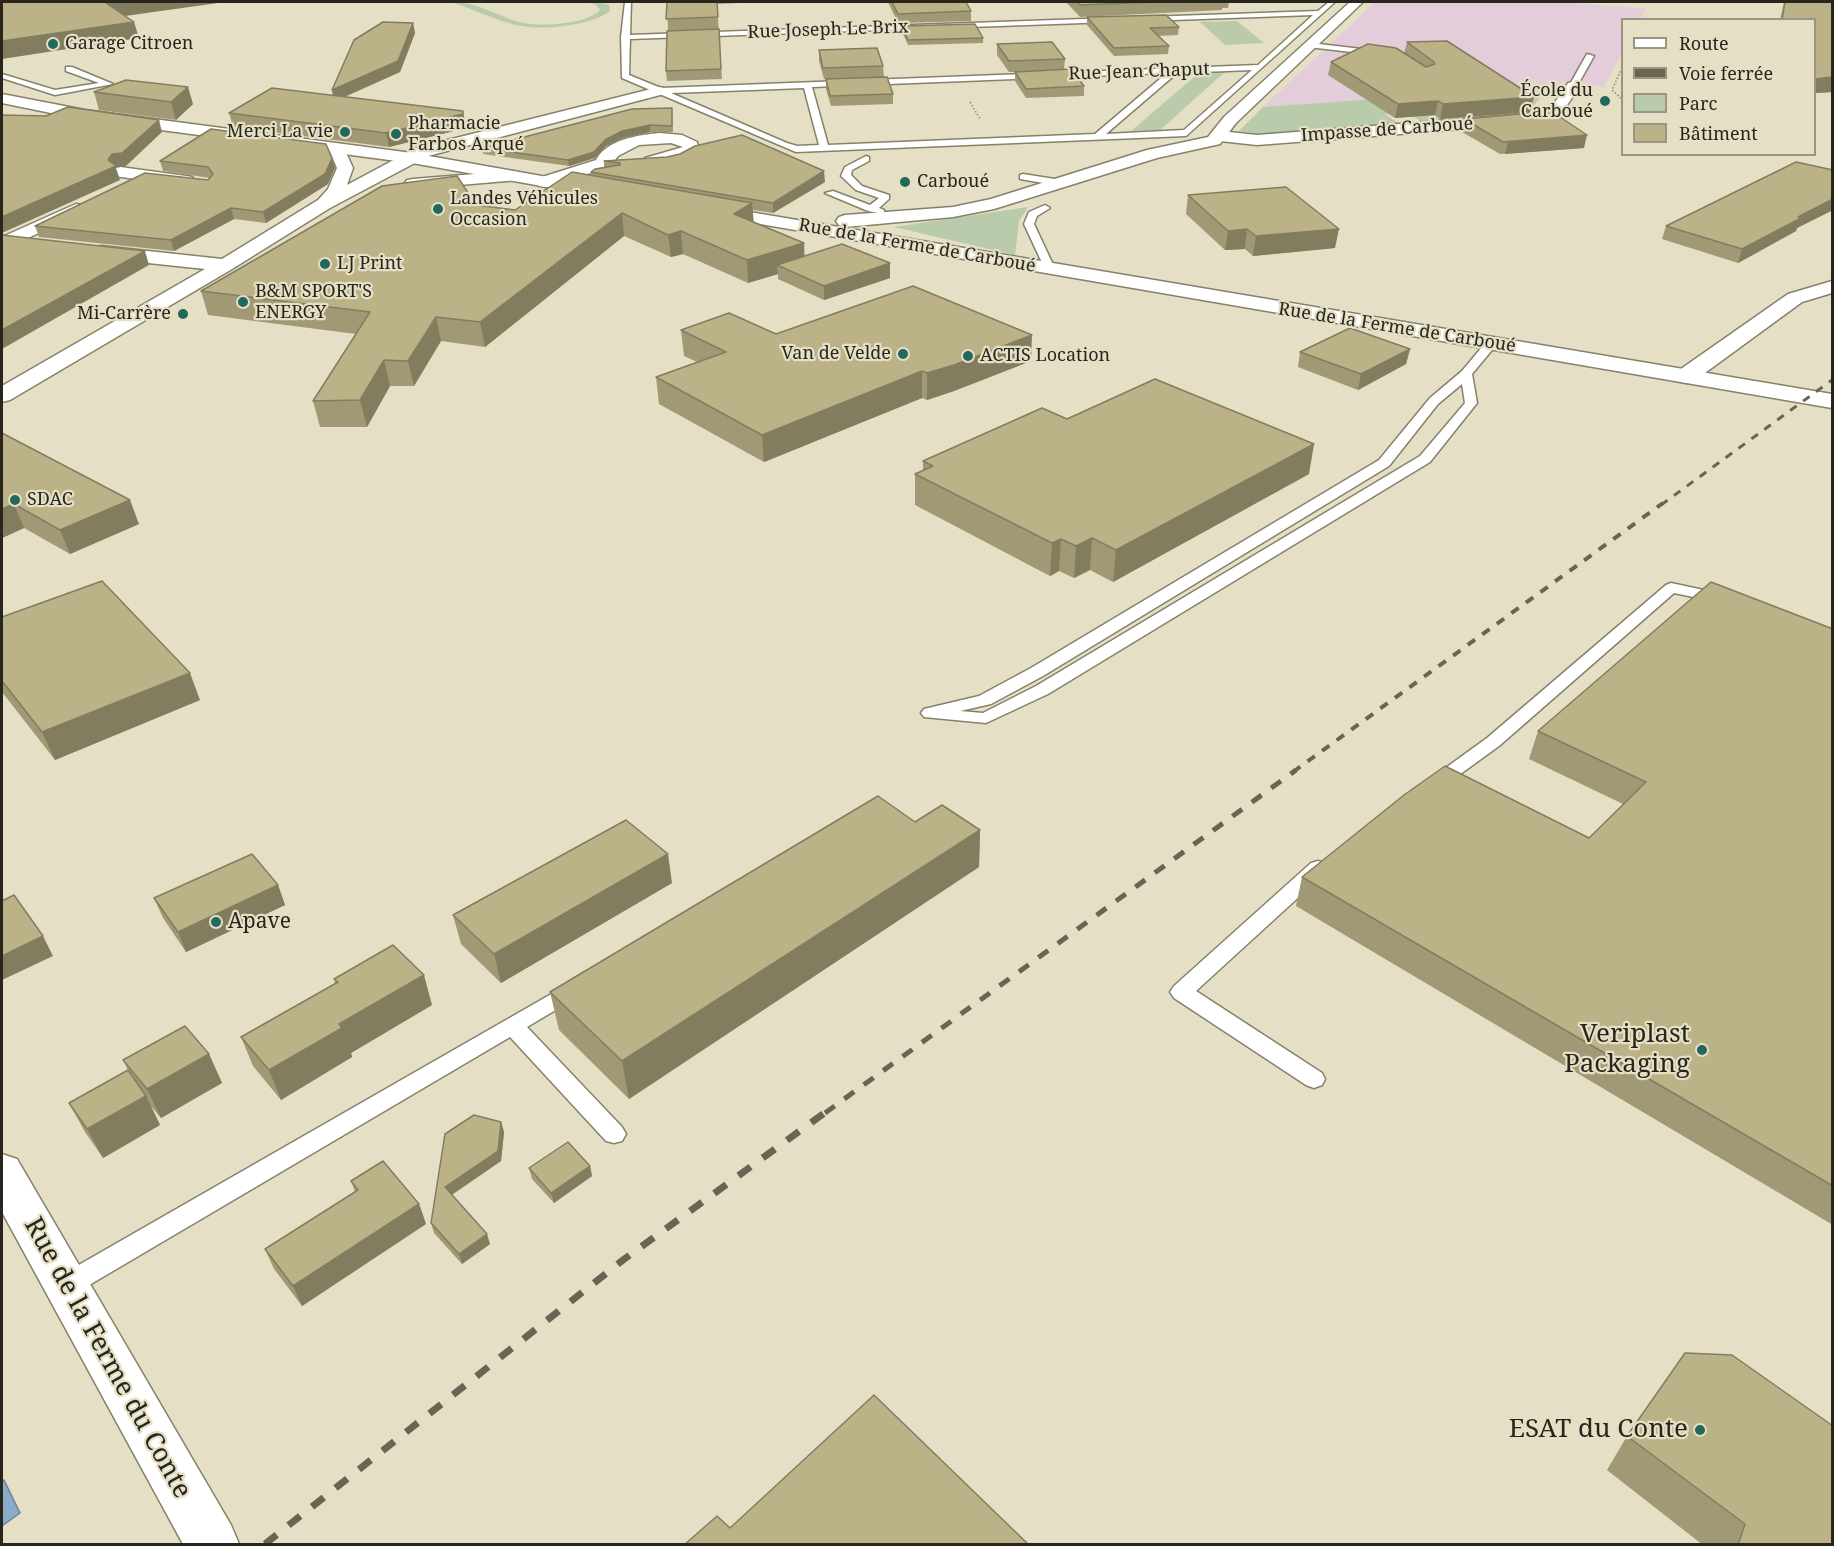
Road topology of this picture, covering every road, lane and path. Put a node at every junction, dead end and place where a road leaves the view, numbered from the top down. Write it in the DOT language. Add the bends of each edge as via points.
graph roads {
  1 [pos="628,2"];
  2 [pos="1332,2"];
  3 [pos="1357,2"];
  4 [pos="1319,13"];
  5 [pos="1140,19"];
  6 [pos="1118,20"];
  7 [pos="625,37"];
  8 [pos="1311,45"];
  9 [pos="1386,54"];
  10 [pos="1590,56"];
  11 [pos="1259,67"];
  12 [pos="69,69"];
  13 [pos="1174,71"];
  14 [pos="1621,72"];
  15 [pos="2,76"];
  16 [pos="950,79"];
  17 [pos="807,84"];
  18 [pos="1573,86"];
  19 [pos="659,91"];
  20 [pos="1621,97"];
  21 [pos="2,99"];
  22 [pos="1097,137"];
  23 [pos="1212,140"];
  24 [pos="992,141"];
  25 [pos="336,147"];
  26 [pos="824,148"];
  27 [pos="412,158"];
  28 [pos="866,159"];
  29 [pos="604,164"];
  30 [pos="113,171"];
  31 [pos="146,176"];
  32 [pos="513,176"];
  33 [pos="1023,177"];
  34 [pos="340,180"];
  35 [pos="544,182"];
  36 [pos="1061,183"];
  37 [pos="205,184"];
  38 [pos="114,191"];
  39 [pos="615,194"];
  40 [pos="830,194"];
  41 [pos="93,201"];
  42 [pos="324,204"];
  43 [pos="692,207"];
  44 [pos="1045,208"];
  45 [pos="871,209"];
  46 [pos="891,217"];
  47 [pos="818,229"];
  48 [pos="855,235"];
  49 [pos="4,242"];
  50 [pos="43,245"];
  51 [pos="79,249"];
  52 [pos="225,265"];
  53 [pos="1050,269"];
  54 [pos="1833,287"];
  55 [pos="1491,344"];
  56 [pos="1466,374"];
  57 [pos="1686,376"];
  58 [pos="2,395"];
  59 [pos="1833,401"];
  60 [pos="1741,605"];
  61 [pos="1416,798"];
  62 [pos="1329,860"];
  63 [pos="593,978"];
  64 [pos="512,1025"];
  65 [pos="1314,1079"];
  66 [pos="614,1134"];
  67 [pos="2,1172"];
  68 [pos="65,1286"];
  69 [pos="212,1545"];
  1 -- 7 [label="lane"];
  2 -- 4 [label="lane"];
  3 -- 8 [label="street"];
  4 -- 5 [label="lane"];
  4 -- 11 [label="lane"];
  6 -- 7 [label="lane, Rue Joseph Le Brix"];
  7 -- 19 [label="lane" via="625,76"];
  8 -- 9 [label="lane"];
  8 -- 23 [label="street"];
  10 -- 18 [label="lane"];
  11 -- 13 [label="lane, Rue Jean Chaput"];
  11 -- 22 [label="lane" via="1186,133"];
  12 -- 15 [label="lane" via="109,84 55,93"];
  13 -- 16 [label="lane, Rue Jean Chaput"];
  13 -- 22 [label="lane"];
  14 -- 20 [label="path" via="1612,90"];
  16 -- 17 [label="lane, Rue Jean Chaput"];
  16 -- 24 [label="path" via="960,98 968,98"];
  17 -- 19 [label="lane, Rue Jean Chaput"];
  17 -- 26 [label="lane"];
  18 -- 23 [label="street, Impasse de Carboué" via="1554,114 1543,118"];
  19 -- 26 [label="lane" via="784,146"];
  19 -- 27 [label="street" via="429,150"];
  21 -- 25 [label="street" via="85,115"];
  22 -- 24 [label="lane"];
  23 -- 36 [label="street, Impasse de Carboué"];
  24 -- 26 [label="lane"];
  25 -- 27 [label="street"];
  25 -- 34 [label="street" via="345,168"];
  27 -- 32 [label="street"];
  27 -- 34 [label="street" via="364,165"];
  27 -- 42 [label="street"];
  28 -- 45 [label="lane" via="848,169 846,176 859,188 886,197"];
  29 -- 29 [label="street" via="660,160 691,150 691,145 675,139 646,140 618,149 604,159"];
  29 -- 35 [label="street"];
  30 -- 31 [label="street"];
  31 -- 37 [label="street"];
  31 -- 38 [label="street"];
  32 -- 35 [label="street"];
  32 -- 42 [label="street" via="467,177"];
  33 -- 36 [label="lane"];
  34 -- 42 [label="street"];
  35 -- 39 [label="street"];
  36 -- 46 [label="street, Impasse de Carboué" via="994,204"];
  40 -- 45 [label="lane"];
  41 -- 49 [label="street"];
  42 -- 52 [label="street"];
  43 -- 47 [label="street, Rue de la Ferme de Carboué"];
  44 -- 53 [label="lane" via="1033,214 1029,224"];
  45 -- 46 [label="lane"];
  46 -- 47 [label="street, Impasse de Carboué" via="850,220"];
  46 -- 48 [label="street, Impasse de Carboué"];
  47 -- 48 [label="street, Rue de la Ferme de Carboué"];
  48 -- 53 [label="street, Rue de la Ferme de Carboué"];
  49 -- 50 [label="street"];
  51 -- 52 [label="street"];
  52 -- 58 [label="street"];
  53 -- 55 [label="street, Rue de la Ferme de Carboué"];
  54 -- 57 [label="street" via="1795,298"];
  55 -- 56 [label="lane"];
  55 -- 57 [label="street, Rue de la Ferme de Carboué"];
  56 -- 56 [label="lane" via="1434,401 1384,464 1037,672 985,700 930,713 986,718 1042,690 1425,459 1471,403"];
  57 -- 59 [label="street, Rue de la Ferme de Carboué"];
  60 -- 61 [label="lane" via="1721,597 1671,588 1493,742"];
  62 -- 65 [label="lane" via="1181,992"];
  63 -- 64 [label="lane"];
  64 -- 66 [label="lane"];
  64 -- 68 [label="lane"];
  67 -- 68 [label="street, Rue de la Ferme du Conte"];
  68 -- 69 [label="street, Rue de la Ferme du Conte"];
}
